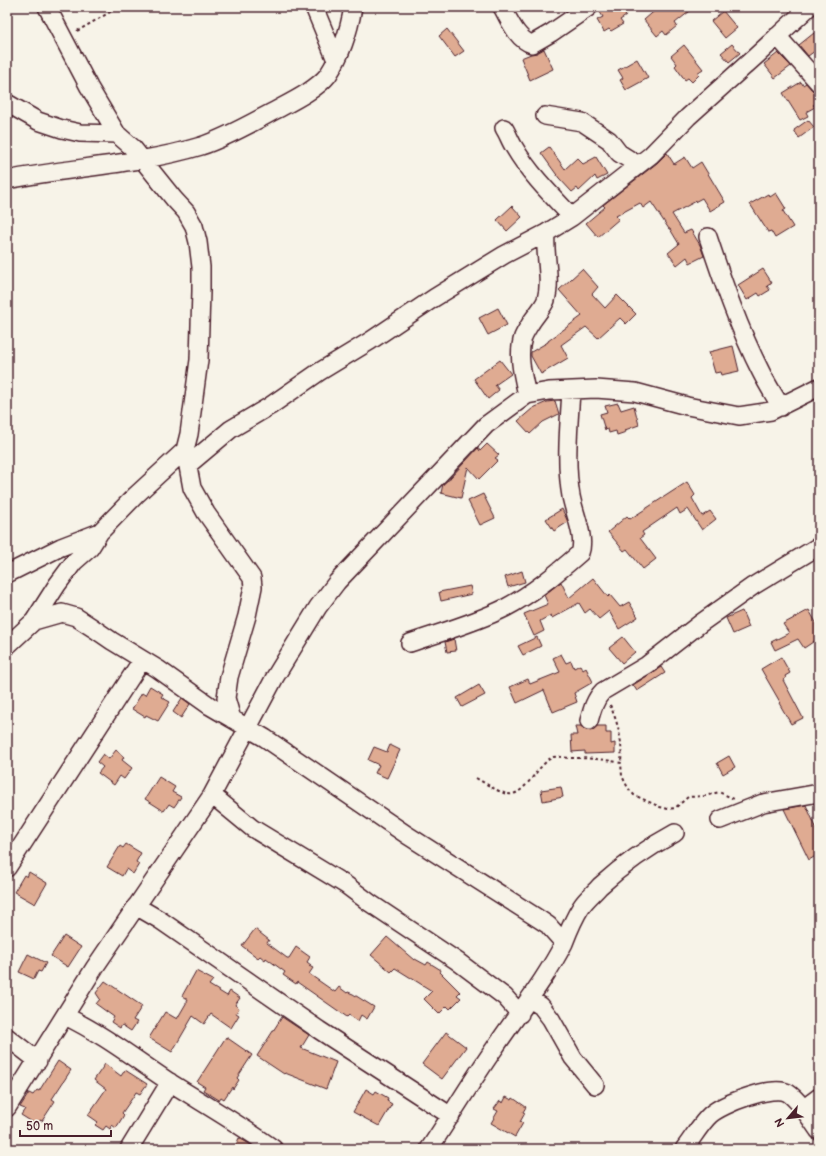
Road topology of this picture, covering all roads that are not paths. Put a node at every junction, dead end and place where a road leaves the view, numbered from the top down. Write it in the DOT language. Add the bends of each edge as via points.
graph roads {
  1 [pos="47,7"];
  2 [pos="314,7"];
  3 [pos="353,7"];
  4 [pos="502,7"];
  5 [pos="589,7"];
  6 [pos="809,7"];
  7 [pos="777,36"];
  8 [pos="336,60"];
  9 [pos="819,83"];
  10 [pos="7,103"];
  11 [pos="545,116"];
  12 [pos="504,128"];
  13 [pos="117,134"];
  14 [pos="142,158"];
  15 [pos="638,165"];
  16 [pos="7,180"];
  17 [pos="572,216"];
  18 [pos="546,233"];
  19 [pos="708,237"];
  20 [pos="571,391"];
  21 [pos="816,394"];
  22 [pos="527,395"];
  23 [pos="781,407"];
  24 [pos="187,457"];
  25 [pos="100,532"];
  26 [pos="819,546"];
  27 [pos="7,574"];
  28 [pos="34,621"];
  29 [pos="410,643"];
  30 [pos="7,646"];
  31 [pos="142,660"];
  32 [pos="232,719"];
  33 [pos="589,720"];
  34 [pos="248,728"];
  35 [pos="819,792"];
  36 [pos="212,795"];
  37 [pos="720,820"];
  38 [pos="675,833"];
  39 [pos="7,868"];
  40 [pos="136,906"];
  41 [pos="564,943"];
  42 [pos="530,999"];
  43 [pos="520,1014"];
  44 [pos="65,1016"];
  45 [pos="7,1037"];
  46 [pos="38,1060"];
  47 [pos="170,1082"];
  48 [pos="595,1085"];
  49 [pos="819,1097"];
  50 [pos="7,1108"];
  51 [pos="803,1109"];
  52 [pos="451,1116"];
  53 [pos="819,1131"];
  54 [pos="129,1149"];
  55 [pos="274,1149"];
  56 [pos="429,1149"];
  57 [pos="684,1149"];
  1 -- 13 [label="street"];
  2 -- 8 [label="street"];
  3 -- 8 [label="street" via="341,51"];
  4 -- 5 [label="street" via="516,31 532,44"];
  6 -- 7 [label="street"];
  7 -- 9 [label="street"];
  7 -- 15 [label="street"];
  8 -- 14 [label="street" via="327,76 312,89 242,128 202,145"];
  10 -- 13 [label="street" via="38,121 62,129 80,133"];
  11 -- 15 [label="street" via="582,122 609,140 619,153"];
  12 -- 17 [label="street" via="514,148 527,165"];
  13 -- 14 [label="street"];
  14 -- 16 [label="street"];
  14 -- 24 [label="street" via="186,212 194,226 198,242 201,266 198,360"];
  15 -- 17 [label="street"];
  17 -- 18 [label="street"];
  18 -- 22 [label="street" via="546,302 523,337 520,355"];
  18 -- 24 [label="street" via="497,259 434,298 370,342"];
  19 -- 23 [label="street" via="723,284 761,371"];
  20 -- 22 [label="street"];
  20 -- 23 [label="street" via="596,389 635,392 738,416"];
  20 -- 29 [label="street" via="569,480 583,546 580,553 540,585 506,607 473,622"];
  21 -- 23 [label="street"];
  22 -- 34 [label="street" via="486,425 337,582 296,641"];
  24 -- 25 [label="street" via="136,495"];
  24 -- 32 [label="street" via="192,488 206,513 252,578 253,587 247,616 229,678 226,698"];
  25 -- 27 [label="street" via="61,547"];
  25 -- 28 [label="street" via="90,548 74,562"];
  26 -- 33 [label="street" via="754,586 647,665 603,691 598,696"];
  28 -- 30 [label="street"];
  28 -- 31 [label="street" via="62,613 76,617"];
  31 -- 32 [label="street"];
  31 -- 39 [label="street"];
  32 -- 34 [label="street"];
  34 -- 36 [label="street"];
  34 -- 41 [label="street" via="407,835 539,919"];
  35 -- 37 [label="street" via="763,803"];
  36 -- 40 [label="street"];
  36 -- 43 [label="street" via="252,828 346,885 370,904 457,961 505,997"];
  38 -- 41 [label="street" via="632,859 596,890 582,905"];
  40 -- 44 [label="street"];
  40 -- 52 [label="street"];
  41 -- 42 [label="street"];
  42 -- 43 [label="street"];
  42 -- 48 [label="street" via="541,1006 551,1019 573,1058"];
  43 -- 52 [label="street"];
  44 -- 46 [label="street"];
  44 -- 47 [label="street" via="99,1034"];
  45 -- 46 [label="street"];
  46 -- 50 [label="street"];
  47 -- 54 [label="street"];
  47 -- 55 [label="street"];
  49 -- 51 [label="street"];
  51 -- 53 [label="street"];
  51 -- 57 [label="street" via="781,1090 734,1102 710,1115"];
  52 -- 56 [label="street"];
}
